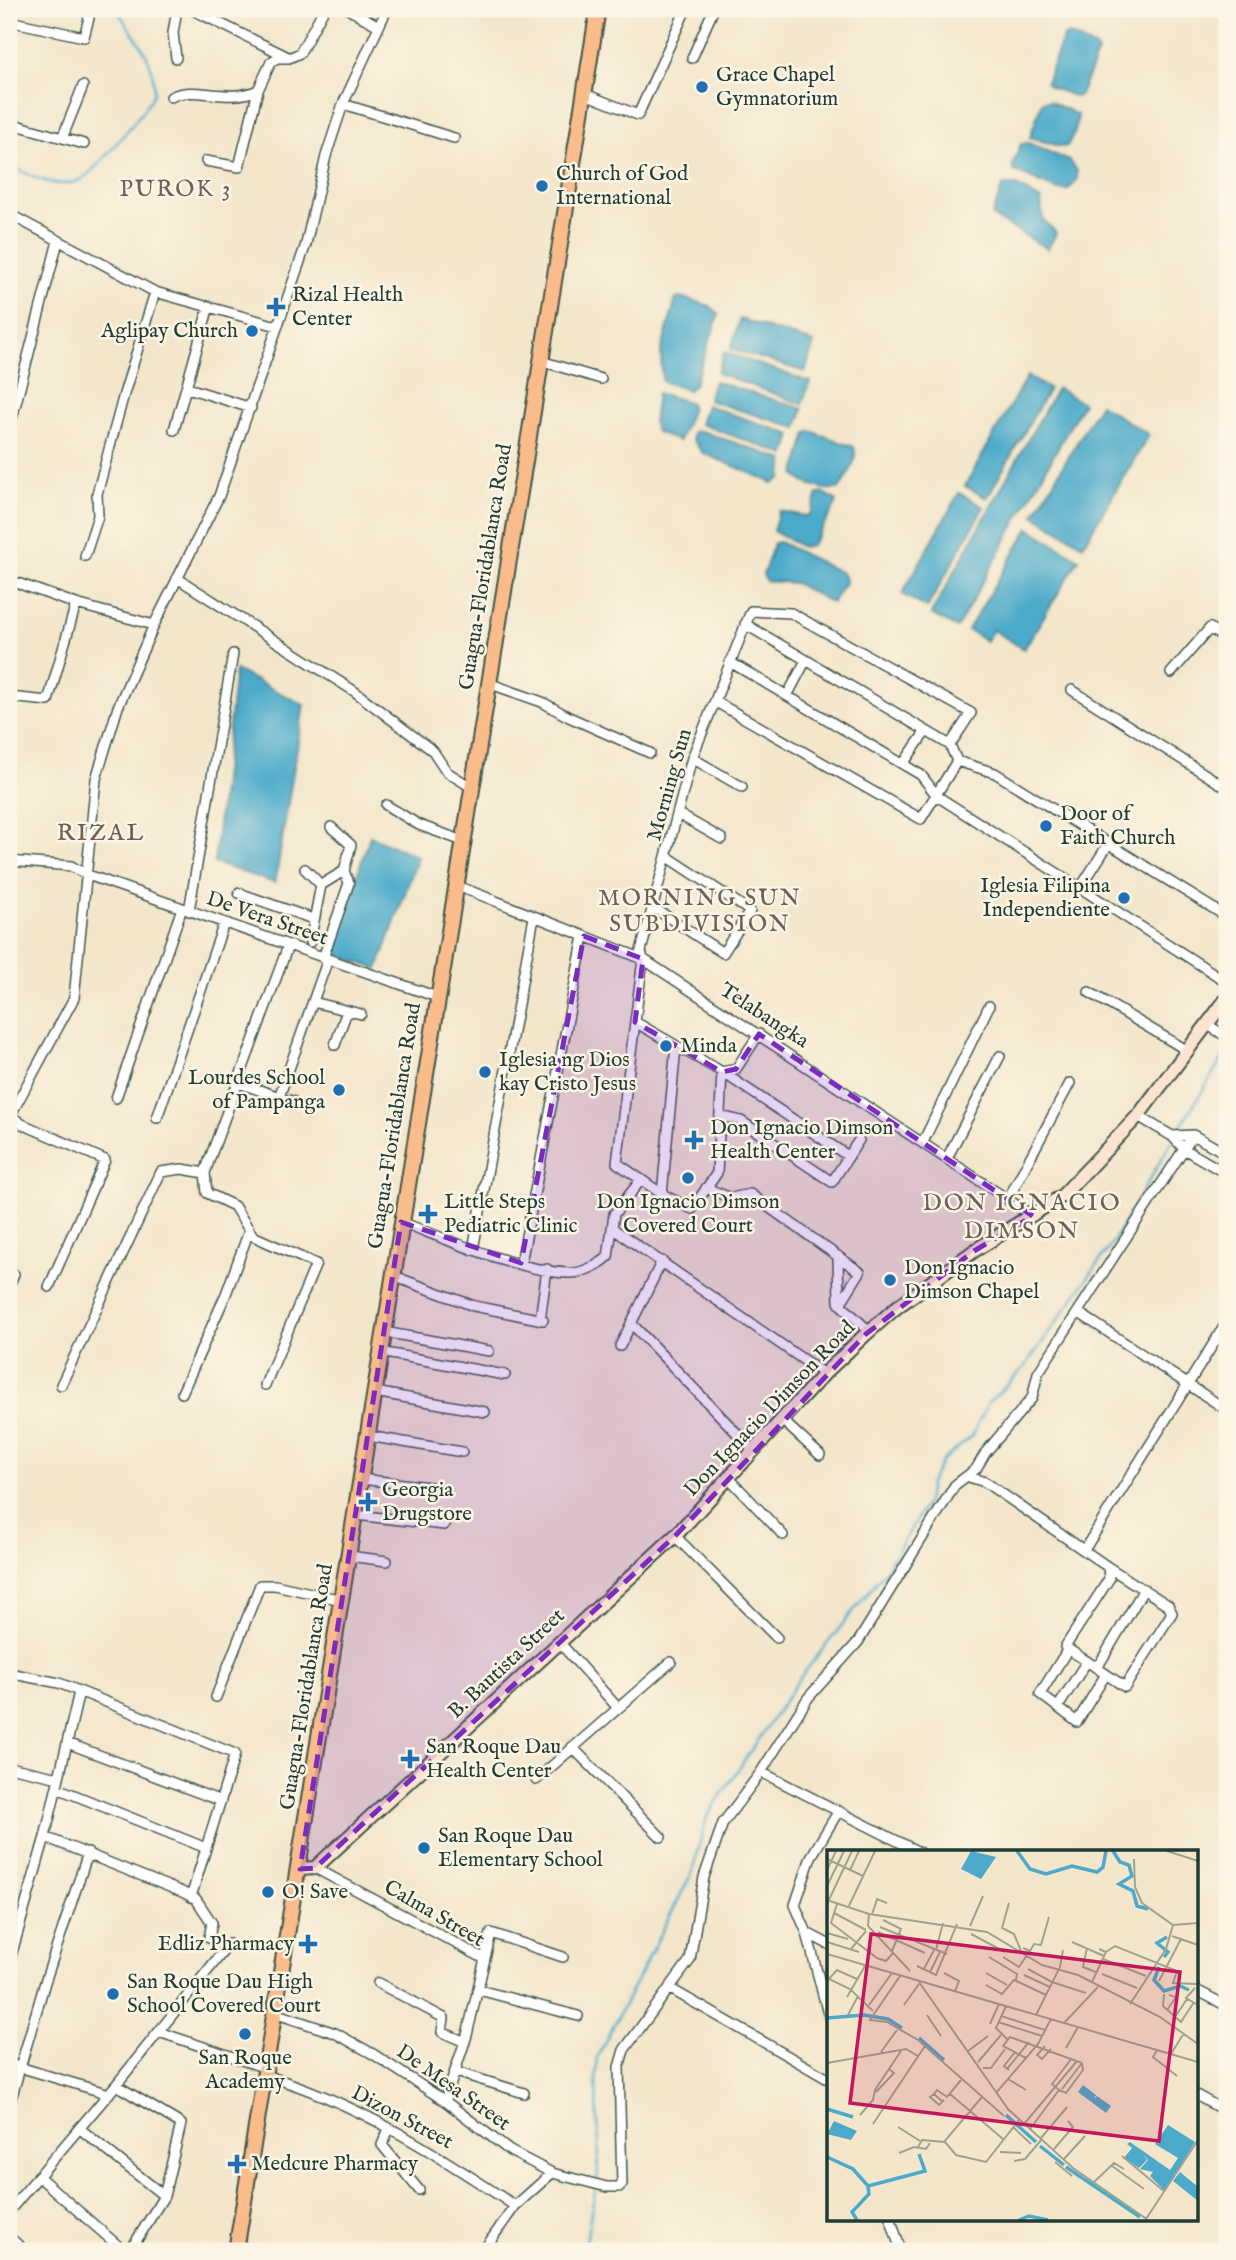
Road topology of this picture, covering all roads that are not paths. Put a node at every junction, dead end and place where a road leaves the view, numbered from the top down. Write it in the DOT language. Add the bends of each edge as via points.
graph roads {
  1 [pos="87,9"];
  2 [pos="177,9"];
  3 [pos="191,9"];
  4 [pos="324,9"];
  5 [pos="348,9"];
  6 [pos="387,9"];
  7 [pos="598,9"];
  8 [pos="687,9"];
  9 [pos="702,9"];
  10 [pos="713,11"];
  11 [pos="9,21"];
  12 [pos="377,25"];
  13 [pos="176,58"];
  14 [pos="289,58"];
  15 [pos="692,58"];
  16 [pos="83,86"];
  17 [pos="258,90"];
  18 [pos="585,94"];
  19 [pos="171,97"];
  20 [pos="343,104"];
  21 [pos="9,122"];
  22 [pos="63,136"];
  23 [pos="454,138"];
  24 [pos="84,144"];
  25 [pos="206,161"];
  26 [pos="9,215"];
  27 [pos="58,241"];
  28 [pos="155,292"];
  29 [pos="209,306"];
  30 [pos="277,326"];
  31 [pos="541,361"];
  32 [pos="601,379"];
  33 [pos="188,388"];
  34 [pos="251,408"];
  35 [pos="9,430"];
  36 [pos="174,430"];
  37 [pos="85,556"];
  38 [pos="177,578"];
  39 [pos="9,580"];
  40 [pos="76,604"];
  41 [pos="745,624"];
  42 [pos="154,625"];
  43 [pos="1227,639"];
  44 [pos="233,654"];
  45 [pos="806,660"];
  46 [pos="730,662"];
  47 [pos="1171,673"];
  48 [pos="488,683"];
  49 [pos="1072,690"];
  50 [pos="787,696"];
  51 [pos="9,697"];
  52 [pos="716,702"];
  53 [pos="926,730"];
  54 [pos="950,744"];
  55 [pos="650,752"];
  56 [pos="692,758"];
  57 [pos="957,761"];
  58 [pos="903,764"];
  59 [pos="471,787"];
  60 [pos="742,787"];
  61 [pos="1227,789"];
  62 [pos="937,796"];
  63 [pos="386,805"];
  64 [pos="678,814"];
  65 [pos="331,827"];
  66 [pos="722,839"];
  67 [pos="463,841"];
  68 [pos="1109,843"];
  69 [pos="668,857"];
  70 [pos="9,861"];
  71 [pos="305,869"];
  72 [pos="344,871"];
  73 [pos="85,874"];
  74 [pos="455,885"];
  75 [pos="320,886"];
  76 [pos="1081,887"];
  77 [pos="239,893"];
  78 [pos="654,908"];
  79 [pos="185,909"];
  80 [pos="534,917"];
  81 [pos="1227,917"];
  82 [pos="313,919"];
  83 [pos="224,923"];
  84 [pos="584,936"];
  85 [pos="288,946"];
  86 [pos="309,946"];
  87 [pos="325,958"];
  88 [pos="643,959"];
  89 [pos="1227,982"];
  90 [pos="1089,992"];
  91 [pos="437,998"];
  92 [pos="1227,998"];
  93 [pos="313,1002"];
  94 [pos="989,1006"];
  95 [pos="347,1011"];
  96 [pos="361,1014"];
  97 [pos="635,1022"];
  98 [pos="1208,1025"];
  99 [pos="760,1034"];
  100 [pos="1227,1037"];
  101 [pos="335,1045"];
  102 [pos="676,1047"];
  103 [pos="1188,1051"];
  104 [pos="1000,1056"];
  105 [pos="722,1072"];
  106 [pos="239,1083"];
  107 [pos="1070,1083"];
  108 [pos="279,1097"];
  109 [pos="116,1098"];
  110 [pos="294,1102"];
  111 [pos="1138,1115"];
  112 [pos="721,1116"];
  113 [pos="9,1117"];
  114 [pos="157,1118"];
  115 [pos="1193,1135"];
  116 [pos="1172,1136"];
  117 [pos="859,1140"];
  118 [pos="923,1142"];
  119 [pos="1184,1149"];
  120 [pos="1227,1154"];
  121 [pos="848,1156"];
  122 [pos="947,1158"];
  123 [pos="1218,1167"];
  124 [pos="205,1173"];
  125 [pos="1227,1174"];
  126 [pos="641,1180"];
  127 [pos="706,1188"];
  128 [pos="662,1194"];
  129 [pos="1008,1199"];
  130 [pos="1033,1216"];
  131 [pos="401,1223"];
  132 [pos="612,1228"];
  133 [pos="248,1231"];
  134 [pos="473,1250"];
  135 [pos="838,1256"];
  136 [pos="662,1261"];
  137 [pos="520,1264"];
  138 [pos="547,1269"];
  139 [pos="13,1274"];
  140 [pos="393,1276"];
  141 [pos="9,1286"];
  142 [pos="49,1287"];
  143 [pos="839,1304"];
  144 [pos="1079,1314"];
  145 [pos="1227,1322"];
  146 [pos="631,1323"];
  147 [pos="869,1331"];
  148 [pos="384,1332"];
  149 [pos="620,1346"];
  150 [pos="489,1351"];
  151 [pos="380,1352"];
  152 [pos="824,1374"];
  153 [pos="505,1375"];
  154 [pos="1189,1384"];
  155 [pos="61,1385"];
  156 [pos="265,1385"];
  157 [pos="375,1392"];
  158 [pos="182,1393"];
  159 [pos="1227,1409"];
  160 [pos="485,1412"];
  161 [pos="783,1421"];
  162 [pos="368,1436"];
  163 [pos="462,1452"];
  164 [pos="755,1452"];
  165 [pos="820,1455"];
  166 [pos="969,1477"];
  167 [pos="361,1479"];
  168 [pos="730,1479"];
  169 [pos="438,1488"];
  170 [pos="356,1515"];
  171 [pos="443,1525"];
  172 [pos="783,1535"];
  173 [pos="675,1536"];
  174 [pos="1084,1550"];
  175 [pos="349,1556"];
  176 [pos="387,1561"];
  177 [pos="1108,1567"];
  178 [pos="1144,1589"];
  179 [pos="342,1600"];
  180 [pos="777,1638"];
  181 [pos="559,1642"];
  182 [pos="1068,1649"];
  183 [pos="670,1662"];
  184 [pos="1091,1663"];
  185 [pos="9,1674"];
  186 [pos="1106,1674"];
  187 [pos="79,1692"];
  188 [pos="216,1697"];
  189 [pos="1058,1707"];
  190 [pos="618,1708"];
  191 [pos="67,1743"];
  192 [pos="572,1748"];
  193 [pos="9,1767"];
  194 [pos="761,1772"];
  195 [pos="536,1780"];
  196 [pos="58,1783"];
  197 [pos="220,1801"];
  198 [pos="838,1812"];
  199 [pos="45,1837"];
  200 [pos="661,1837"];
  201 [pos="206,1848"];
  202 [pos="915,1850"];
  203 [pos="88,1853"];
  204 [pos="307,1869"];
  205 [pos="191,1897"];
  206 [pos="807,1933"];
  207 [pos="209,1938"];
  208 [pos="827,1943"];
  209 [pos="229,1944"];
  210 [pos="563,1957"];
  211 [pos="483,1958"];
  212 [pos="9,1963"];
  213 [pos="378,1983"];
  214 [pos="669,1988"];
  215 [pos="478,1990"];
  216 [pos="1198,1991"];
  217 [pos="1227,2006"];
  218 [pos="827,2010"];
  219 [pos="274,2013"];
  220 [pos="578,2016"];
  221 [pos="159,2032"];
  222 [pos="465,2042"];
  223 [pos="9,2064"];
  224 [pos="20,2068"];
  225 [pos="265,2071"];
  226 [pos="456,2072"];
  227 [pos="827,2079"];
  228 [pos="116,2085"];
  229 [pos="524,2093"];
  230 [pos="109,2094"];
  231 [pos="1198,2096"];
  232 [pos="445,2101"];
  233 [pos="9,2106"];
  234 [pos="1227,2112"];
  235 [pos="79,2129"];
  236 [pos="388,2129"];
  237 [pos="552,2173"];
  238 [pos="38,2176"];
  239 [pos="419,2190"];
  240 [pos="164,2196"];
  241 [pos="514,2206"];
  242 [pos="9,2211"];
  243 [pos="892,2222"];
  244 [pos="9,2237"];
  245 [pos="26,2251"];
  246 [pos="127,2251"];
  247 [pos="236,2251"];
  248 [pos="483,2251"];
  249 [pos="901,2251"];
  1 -- 11 [label="street" via="84,37"];
  2 -- 13 [label="street" via="173,33"];
  3 -- 14 [label="street"];
  4 -- 14 [label="street" via="300,53"];
  5 -- 12 [label="street"];
  6 -- 12 [label="street"];
  7 -- 18 [label="main road, Guagua-Floridablanca Road"];
  8 -- 18 [label="street" via="638,115"];
  9 -- 10 [label="street"];
  10 -- 15 [label="street"];
  12 -- 20 [label="street"];
  14 -- 17 [label="street" via="271,62"];
  16 -- 22 [label="street"];
  17 -- 19 [label="street" via="216,97 181,91"];
  17 -- 25 [label="street" via="239,167"];
  18 -- 31 [label="main road, Guagua-Floridablanca Road"];
  20 -- 23 [label="street"];
  20 -- 30 [label="street" via="306,244"];
  21 -- 22 [label="street"];
  22 -- 24 [label="street"];
  26 -- 27 [label="street"];
  27 -- 28 [label="street"];
  27 -- 35 [label="street"];
  28 -- 29 [label="street"];
  28 -- 37 [label="street" via="97,494 98,516"];
  29 -- 30 [label="street"];
  29 -- 33 [label="street"];
  30 -- 34 [label="street"];
  31 -- 32 [label="street"];
  31 -- 48 [label="main road, Guagua-Floridablanca Road"];
  33 -- 34 [label="street"];
  33 -- 36 [label="street"];
  34 -- 38 [label="street" via="219,496"];
  38 -- 42 [label="street"];
  38 -- 59 [label="street" via="354,691 433,751 447,772"];
  39 -- 40 [label="street"];
  40 -- 42 [label="street"];
  40 -- 51 [label="street" via="48,701"];
  41 -- 45 [label="street"];
  41 -- 46 [label="street, Morning Sun"];
  41 -- 54 [label="street" via="751,611 791,613 971,713"];
  42 -- 73 [label="street" via="118,707 96,779"];
  43 -- 47 [label="street" via="1210,628"];
  44 -- 79 [label="street"];
  45 -- 50 [label="street"];
  45 -- 53 [label="street"];
  46 -- 50 [label="street"];
  46 -- 52 [label="street, Morning Sun"];
  48 -- 55 [label="street" via="542,702"];
  48 -- 59 [label="main road, Guagua-Floridablanca Road"];
  49 -- 61 [label="street"];
  50 -- 58 [label="street"];
  52 -- 56 [label="street, Morning Sun"];
  52 -- 62 [label="street" via="920,819"];
  53 -- 54 [label="street"];
  53 -- 58 [label="street"];
  54 -- 57 [label="street"];
  56 -- 60 [label="street"];
  56 -- 64 [label="street, Morning Sun"];
  57 -- 62 [label="street"];
  57 -- 68 [label="street" via="995,773"];
  58 -- 62 [label="street" via="921,775"];
  59 -- 67 [label="main road, Guagua-Floridablanca Road"];
  62 -- 76 [label="street"];
  63 -- 67 [label="street" via="419,825"];
  64 -- 66 [label="street"];
  64 -- 69 [label="street, Morning Sun"];
  65 -- 72 [label="street" via="351,845"];
  67 -- 74 [label="main road, Guagua-Floridablanca Road"];
  68 -- 76 [label="street"];
  68 -- 81 [label="street"];
  69 -- 78 [label="street, Morning Sun"];
  69 -- 78 [label="street" via="750,911 723,953"];
  70 -- 73 [label="street, De Vera Street" via="71,866"];
  71 -- 75 [label="street"];
  72 -- 75 [label="street"];
  72 -- 87 [label="street" via="349,883"];
  73 -- 79 [label="street, De Vera Street"];
  73 -- 113 [label="street" via="74,998"];
  74 -- 80 [label="street, Telabangka"];
  74 -- 91 [label="main road, Guagua-Floridablanca Road"];
  75 -- 82 [label="street"];
  76 -- 89 [label="street"];
  77 -- 82 [label="street"];
  78 -- 88 [label="street, Morning Sun" via="641,951"];
  79 -- 83 [label="street, De Vera Street"];
  79 -- 109 [label="street"];
  80 -- 84 [label="street, Telabangka"];
  80 -- 134 [label="street"];
  82 -- 86 [label="street"];
  83 -- 85 [label="street, De Vera Street"];
  83 -- 114 [label="street"];
  84 -- 88 [label="street, Telabangka"];
  84 -- 137 [label="street"];
  85 -- 86 [label="street, De Vera Street"];
  85 -- 106 [label="street"];
  86 -- 87 [label="street, De Vera Street"];
  87 -- 91 [label="street, De Vera Street"];
  87 -- 93 [label="street"];
  88 -- 97 [label="street, Morning Sun"];
  88 -- 99 [label="street, Telabangka"];
  90 -- 103 [label="street"];
  91 -- 131 [label="main road, Guagua-Floridablanca Road"];
  92 -- 98 [label="street, Don Ignacio Dimson Road"];
  93 -- 95 [label="street"];
  93 -- 108 [label="street"];
  94 -- 118 [label="street"];
  95 -- 96 [label="street"];
  95 -- 101 [label="street"];
  97 -- 102 [label="street"];
  97 -- 126 [label="street, Morning Sun" via="617,1163"];
  98 -- 100 [label="street"];
  98 -- 103 [label="street, Don Ignacio Dimson Road"];
  99 -- 105 [label="street" via="736,1069"];
  99 -- 118 [label="street, Telabangka"];
  102 -- 105 [label="street"];
  102 -- 128 [label="street"];
  103 -- 111 [label="street, Don Ignacio Dimson Road"];
  104 -- 122 [label="street"];
  105 -- 112 [label="street"];
  105 -- 121 [label="street"];
  106 -- 108 [label="street"];
  106 -- 124 [label="street"];
  107 -- 129 [label="street"];
  108 -- 110 [label="street"];
  111 -- 116 [label="street"];
  111 -- 130 [label="street, Don Ignacio Dimson Road" via="1062,1196"];
  112 -- 121 [label="street" via="741,1121 832,1182"];
  112 -- 127 [label="street" via="717,1173"];
  113 -- 142 [label="street" via="105,1160"];
  115 -- 116 [label="street"];
  115 -- 119 [label="street"];
  115 -- 120 [label="street"];
  116 -- 119 [label="street"];
  117 -- 121 [label="street"];
  118 -- 122 [label="street, Telabangka"];
  119 -- 123 [label="street"];
  119 -- 144 [label="street"];
  120 -- 123 [label="street"];
  122 -- 129 [label="street, Telabangka"];
  123 -- 125 [label="street"];
  124 -- 133 [label="street" via="207,1193 234,1206"];
  124 -- 155 [label="street" via="161,1172"];
  126 -- 128 [label="street"];
  126 -- 132 [label="street" via="614,1214"];
  127 -- 128 [label="street" via="692,1209"];
  127 -- 135 [label="street" via="731,1198 750,1194"];
  129 -- 130 [label="street, Telabangka"];
  130 -- 147 [label="street, Don Ignacio Dimson Road" via="974,1251"];
  131 -- 134 [label="street"];
  131 -- 140 [label="main road, Guagua-Floridablanca Road"];
  132 -- 136 [label="street"];
  132 -- 138 [label="street" via="608,1257 603,1261 570,1274"];
  133 -- 156 [label="street" via="316,1264"];
  133 -- 158 [label="street"];
  134 -- 137 [label="street"];
  135 -- 143 [label="street"];
  135 -- 143 [label="street" via="860,1272"];
  136 -- 146 [label="street"];
  136 -- 152 [label="street"];
  137 -- 138 [label="street"];
  138 -- 140 [label="street" via="542,1320 474,1306"];
  139 -- 141 [label="street"];
  140 -- 148 [label="main road, Guagua-Floridablanca Road"];
  143 -- 147 [label="street"];
  144 -- 154 [label="street"];
  144 -- 166 [label="street" via="1038,1373 1032,1398"];
  145 -- 154 [label="street"];
  146 -- 149 [label="street"];
  146 -- 164 [label="street"];
  147 -- 152 [label="street, Don Ignacio Dimson Road"];
  148 -- 150 [label="street"];
  148 -- 151 [label="main road, Guagua-Floridablanca Road"];
  151 -- 153 [label="street"];
  151 -- 157 [label="main road, Guagua-Floridablanca Road"];
  152 -- 161 [label="street, Don Ignacio Dimson Road"];
  154 -- 159 [label="street"];
  154 -- 174 [label="street"];
  157 -- 160 [label="street"];
  157 -- 162 [label="main road, Guagua-Floridablanca Road"];
  161 -- 164 [label="street, Don Ignacio Dimson Road"];
  161 -- 165 [label="street"];
  162 -- 163 [label="street"];
  162 -- 167 [label="main road, Guagua-Floridablanca Road"];
  164 -- 168 [label="street, Don Ignacio Dimson Road"];
  166 -- 174 [label="street" via="985,1482"];
  166 -- 194 [label="street" via="956,1485 858,1642 808,1698"];
  167 -- 169 [label="street"];
  167 -- 170 [label="main road, Guagua-Floridablanca Road"];
  168 -- 172 [label="street"];
  168 -- 173 [label="street, Don Ignacio Dimson Road"];
  170 -- 171 [label="street"];
  170 -- 175 [label="main road, Guagua-Floridablanca Road"];
  173 -- 180 [label="street"];
  173 -- 181 [label="street, B. Bautista Street"];
  174 -- 177 [label="street"];
  175 -- 176 [label="street"];
  175 -- 179 [label="main road, Guagua-Floridablanca Road"];
  177 -- 178 [label="street"];
  177 -- 182 [label="street" via="1109,1578 1065,1644"];
  178 -- 184 [label="street" via="1100,1663"];
  178 -- 186 [label="street" via="1168,1605 1171,1618 1125,1687"];
  179 -- 188 [label="street" via="260,1585"];
  179 -- 204 [label="main road, Guagua-Floridablanca Road"];
  181 -- 190 [label="street"];
  181 -- 204 [label="street, B. Bautista Street"];
  182 -- 184 [label="street"];
  182 -- 189 [label="street" via="1040,1694"];
  183 -- 190 [label="street"];
  184 -- 186 [label="street"];
  184 -- 189 [label="street"];
  185 -- 187 [label="street" via="59,1683"];
  186 -- 189 [label="street" via="1077,1722"];
  187 -- 191 [label="street"];
  187 -- 197 [label="street" via="235,1754"];
  190 -- 192 [label="street"];
  191 -- 196 [label="street"];
  191 -- 197 [label="street"];
  192 -- 195 [label="street"];
  192 -- 200 [label="street"];
  193 -- 196 [label="street"];
  194 -- 198 [label="street"];
  194 -- 214 [label="street" via="723,1823 704,1877 690,1960"];
  196 -- 199 [label="street"];
  196 -- 201 [label="street"];
  197 -- 201 [label="street"];
  198 -- 202 [label="street"];
  198 -- 206 [label="street" via="811,1857 795,1905"];
  199 -- 203 [label="street"];
  199 -- 212 [label="street"];
  201 -- 205 [label="street"];
  203 -- 205 [label="street"];
  203 -- 224 [label="street"];
  204 -- 211 [label="street, Calma Street"];
  204 -- 219 [label="main road, Guagua-Floridablanca Road"];
  205 -- 207 [label="street" via="212,1923"];
  206 -- 208 [label="street"];
  206 -- 218 [label="street"];
  209 -- 221 [label="street"];
  210 -- 211 [label="street" via="491,1933"];
  211 -- 215 [label="street, Calma Street"];
  213 -- 222 [label="street" via="444,2018 442,2032"];
  214 -- 227 [label="street"];
  214 -- 237 [label="street, De Mesa Street" via="624,2050 619,2067 622,2184 612,2188"];
  215 -- 220 [label="street"];
  215 -- 222 [label="street, Calma Street"];
  216 -- 217 [label="street"];
  219 -- 225 [label="main road, Guagua-Floridablanca Road"];
  219 -- 232 [label="street, De Mesa Street" via="335,2034"];
  221 -- 225 [label="street, Dizon Street"];
  221 -- 228 [label="street"];
  222 -- 226 [label="street, Calma Street"];
  223 -- 224 [label="street"];
  224 -- 230 [label="street"];
  224 -- 233 [label="street"];
  225 -- 236 [label="street, Dizon Street"];
  225 -- 247 [label="main road, Guagua-Floridablanca Road"];
  226 -- 229 [label="street"];
  226 -- 232 [label="street, Calma Street"];
  228 -- 230 [label="street"];
  228 -- 240 [label="street" via="181,2124"];
  230 -- 235 [label="street"];
  231 -- 234 [label="street"];
  232 -- 237 [label="street, De Mesa Street" via="510,2151"];
  235 -- 238 [label="street"];
  235 -- 240 [label="street"];
  236 -- 239 [label="street" via="382,2145"];
  236 -- 241 [label="street, Dizon Street" via="444,2159"];
  237 -- 241 [label="street"];
  238 -- 242 [label="street"];
  238 -- 246 [label="street"];
  240 -- 246 [label="street"];
  241 -- 248 [label="street"];
  243 -- 249 [label="street"];
  244 -- 245 [label="street"];
}
